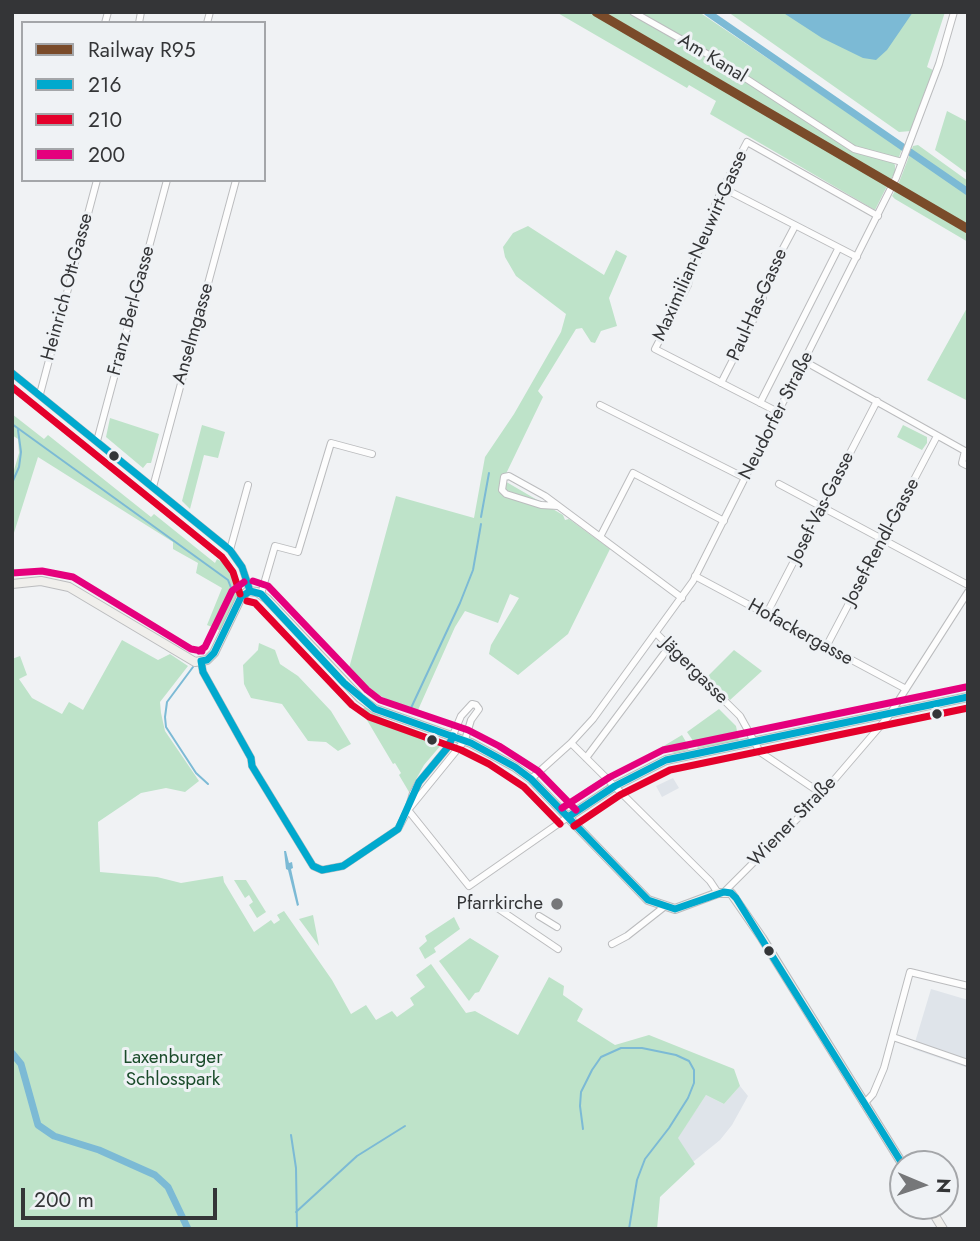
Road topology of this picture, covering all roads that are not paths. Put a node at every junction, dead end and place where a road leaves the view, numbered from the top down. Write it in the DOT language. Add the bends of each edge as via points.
graph roads {
  1 [pos="632,12"];
  2 [pos="954,12"];
  3 [pos="902,162"];
  4 [pos="96,182"];
  5 [pos="166,182"];
  6 [pos="235,182"];
  7 [pos="723,188"];
  8 [pos="878,216"];
  9 [pos="795,226"];
  10 [pos="838,249"];
  11 [pos="857,257"];
  12 [pos="804,361"];
  13 [pos="12,373"];
  14 [pos="721,383"];
  15 [pos="40,394"];
  16 [pos="877,401"];
  17 [pos="760,403"];
  18 [pos="600,405"];
  19 [pos="778,412"];
  20 [pos="937,436"];
  21 [pos="97,441"];
  22 [pos="967,449"];
  23 [pos="372,454"];
  24 [pos="968,467"];
  25 [pos="745,478"];
  26 [pos="779,484"];
  27 [pos="248,485"];
  28 [pos="153,487"];
  29 [pos="558,506"];
  30 [pos="822,508"];
  31 [pos="724,521"];
  32 [pos="600,537"];
  33 [pos="883,539"];
  34 [pos="230,551"];
  35 [pos="695,576"];
  36 [pos="12,584"];
  37 [pos="968,584"];
  38 [pos="250,591"];
  39 [pos="968,592"];
  40 [pos="261,593"];
  41 [pos="682,598"];
  42 [pos="766,615"];
  43 [pos="656,633"];
  44 [pos="669,646"];
  45 [pos="826,648"];
  46 [pos="201,662"];
  47 [pos="906,689"];
  48 [pos="968,697"];
  49 [pos="890,713"];
  50 [pos="453,736"];
  51 [pos="465,740"];
  52 [pos="571,743"];
  53 [pos="755,743"];
  54 [pos="586,758"];
  55 [pos="531,779"];
  56 [pos="615,786"];
  57 [pos="822,794"];
  58 [pos="408,810"];
  59 [pos="568,817"];
  60 [pos="721,892"];
  61 [pos="493,905"];
  62 [pos="664,907"];
  63 [pos="539,916"];
  64 [pos="557,927"];
  65 [pos="612,944"];
  66 [pos="558,949"];
  67 [pos="968,986"];
  68 [pos="893,1037"];
  69 [pos="968,1063"];
  70 [pos="864,1104"];
  71 [pos="893,1150"];
  1 -- 3 [label="street, Am Kanal" via="716,59 854,149"];
  2 -- 3 [label="street, Neudorfer Straße"];
  3 -- 8 [label="street, Neudorfer Straße"];
  4 -- 15 [label="street, Heinrich Ott-Gasse"];
  5 -- 21 [label="street, Franz Berl-Gasse"];
  6 -- 28 [label="street, Anselmgasse"];
  7 -- 8 [label="street, Maximilian-Neuwirt-Gasse" via="747,142"];
  7 -- 9 [label="street, Paul-Has-Gasse"];
  7 -- 14 [label="street, Maximilian-Neuwirt-Gasse" via="688,285 656,349"];
  8 -- 11 [label="street, Neudorfer Straße"];
  9 -- 10 [label="street, Paul-Has-Gasse"];
  9 -- 14 [label="street, Paul-Has-Gasse"];
  10 -- 11 [label="street, Paul-Has-Gasse"];
  10 -- 17 [label="street"];
  11 -- 12 [label="street, Neudorfer Straße"];
  12 -- 16 [label="street"];
  12 -- 19 [label="street, Neudorfer Straße"];
  13 -- 15 [label="street"];
  14 -- 17 [label="street"];
  15 -- 21 [label="street"];
  16 -- 20 [label="street"];
  16 -- 30 [label="street, Josef-Vas-Gasse"];
  17 -- 19 [label="street"];
  18 -- 25 [label="street"];
  19 -- 25 [label="street, Neudorfer Straße"];
  20 -- 22 [label="street"];
  20 -- 33 [label="street, Josef-Rendl-Gasse"];
  21 -- 28 [label="street"];
  22 -- 24 [label="street" via="962,463"];
  23 -- 40 [label="street" via="331,443 299,552 275,546"];
  25 -- 31 [label="street, Neudorfer Straße"];
  26 -- 30 [label="street"];
  27 -- 34 [label="street"];
  28 -- 34 [label="street"];
  29 -- 29 [label="street" via="506,494 502,490 504,477"];
  29 -- 32 [label="street"];
  30 -- 33 [label="street"];
  30 -- 42 [label="street, Josef-Vas-Gasse"];
  31 -- 32 [label="street" via="633,473"];
  31 -- 35 [label="street, Neudorfer Straße"];
  32 -- 41 [label="street"];
  33 -- 37 [label="street"];
  33 -- 45 [label="street, Josef-Rendl-Gasse"];
  34 -- 38 [label="street" via="242,567"];
  35 -- 41 [label="street, Neudorfer Straße"];
  35 -- 42 [label="street, Hofackergasse"];
  36 -- 46 [label="main road" via="41,581 69,587 187,659"];
  38 -- 40 [label="main road"];
  38 -- 46 [label="main road" via="241,597 214,653"];
  39 -- 47 [label="street, Wiener Straße"];
  40 -- 50 [label="main road" via="360,698 375,709"];
  41 -- 43 [label="street, Neudorfer Straße"];
  42 -- 45 [label="street, Hofackergasse"];
  43 -- 44 [label="street, Jägergasse"];
  43 -- 52 [label="street, Neudorfer Straße"];
  44 -- 53 [label="street, Jägergasse" via="740,716"];
  44 -- 54 [label="street"];
  45 -- 47 [label="street, Hofackergasse"];
  46 -- 58 [label="street" via="252,766 317,869 342,866 398,829"];
  47 -- 49 [label="street, Wiener Straße"];
  48 -- 49 [label="main road"];
  49 -- 53 [label="main road"];
  49 -- 57 [label="street, Wiener Straße"];
  50 -- 51 [label="main road"];
  50 -- 51 [label="street" via="463,713 476,705 479,709"];
  50 -- 58 [label="street" via="418,783"];
  51 -- 55 [label="main road"];
  51 -- 58 [label="street"];
  52 -- 54 [label="street"];
  52 -- 55 [label="street, Neudorfer Straße"];
  53 -- 56 [label="main road" via="666,760"];
  53 -- 57 [label="street, Jägergasse" via="760,752"];
  54 -- 56 [label="street"];
  55 -- 59 [label="main road"];
  56 -- 59 [label="main road"];
  56 -- 60 [label="street"];
  57 -- 60 [label="street, Wiener Straße"];
  58 -- 59 [label="street" via="469,886"];
  59 -- 62 [label="main road" via="648,900"];
  60 -- 62 [label="main road, Wiener Straße" via="675,909"];
  60 -- 70 [label="main road" via="736,898"];
  61 -- 66 [label="street"];
  62 -- 65 [label="street, Wiener Straße"];
  63 -- 64 [label="street"];
  67 -- 68 [label="street" via="910,972"];
  68 -- 69 [label="street"];
  68 -- 70 [label="street" via="873,1094"];
  70 -- 71 [label="main road"];
}
